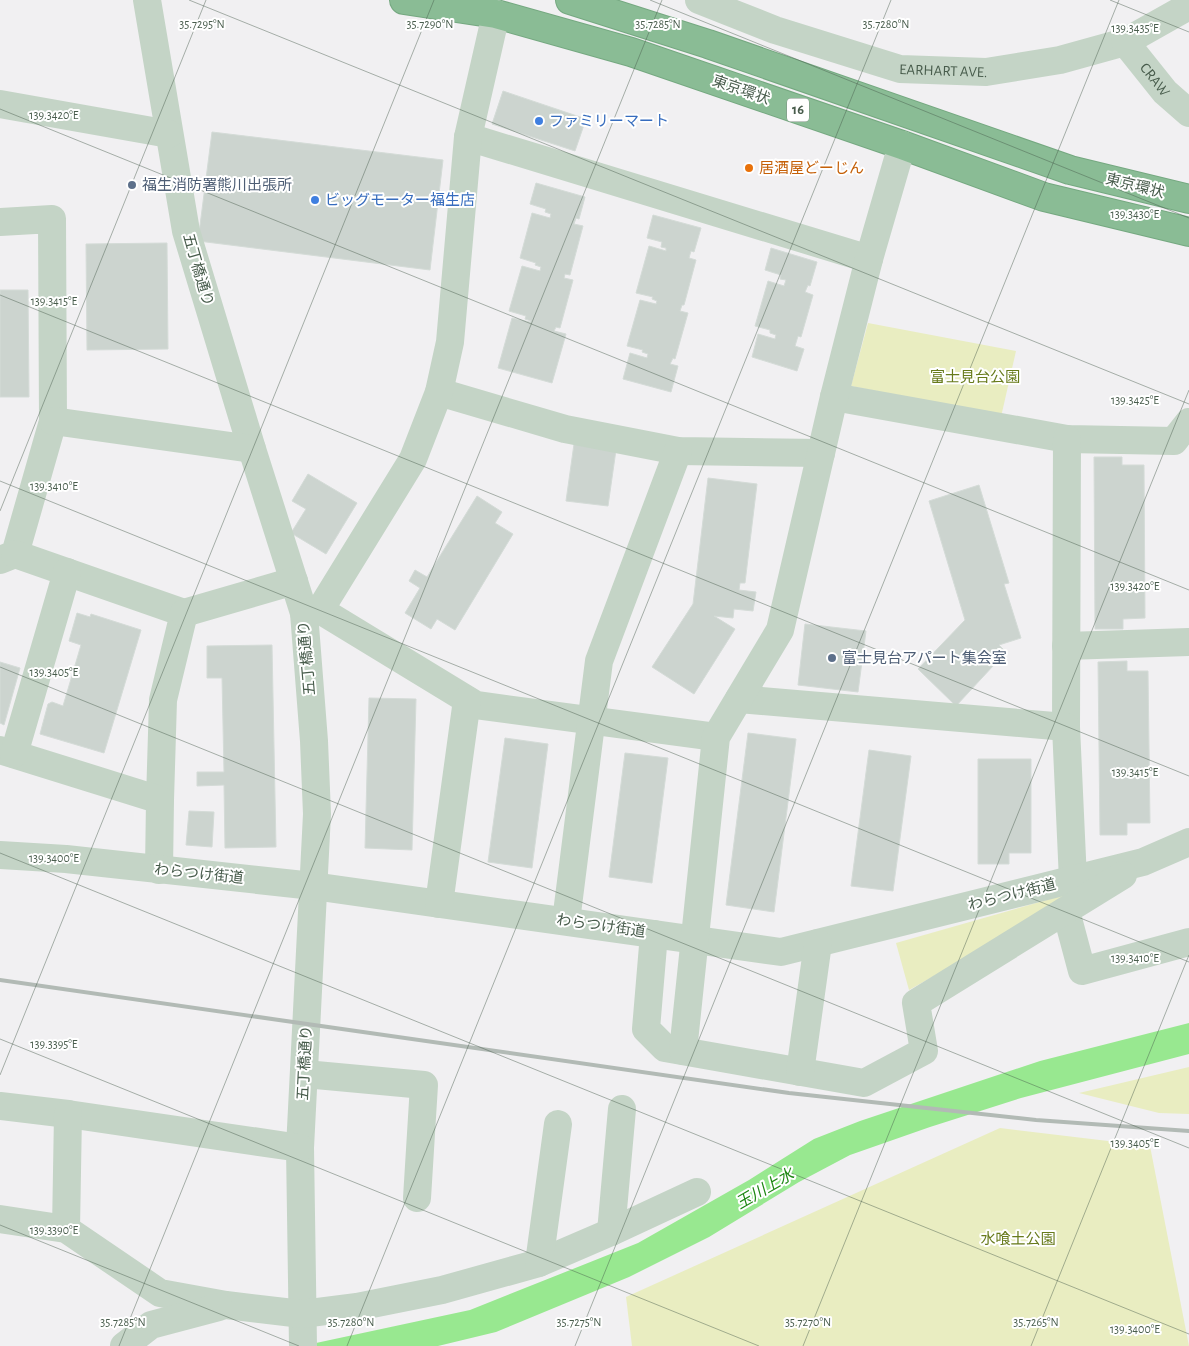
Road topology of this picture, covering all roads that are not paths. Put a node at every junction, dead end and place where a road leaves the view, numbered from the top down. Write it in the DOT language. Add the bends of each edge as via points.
graph roads {
  1 [pos="147,0"];
  2 [pos="404,0"];
  3 [pos="570,0"];
  4 [pos="698,0"];
  5 [pos="1189,6"];
  6 [pos="496,14"];
  7 [pos="1126,42"];
  8 [pos="0,104"];
  9 [pos="1189,113"];
  10 [pos="169,134"];
  11 [pos="468,137"];
  12 [pos="902,145"];
  13 [pos="1189,199"];
  14 [pos="0,222"];
  15 [pos="1189,232"];
  16 [pos="869,259"];
  17 [pos="439,392"];
  18 [pos="834,397"];
  19 [pos="53,421"];
  20 [pos="1067,439"];
  21 [pos="1184,439"];
  22 [pos="252,449"];
  23 [pos="678,451"];
  24 [pos="820,453"];
  25 [pos="7,557"];
  26 [pos="67,572"];
  27 [pos="294,581"];
  28 [pos="312,612"];
  29 [pos="184,613"];
  30 [pos="1189,642"];
  31 [pos="1066,646"];
  32 [pos="739,699"];
  33 [pos="467,700"];
  34 [pos="591,720"];
  35 [pos="1066,727"];
  36 [pos="716,737"];
  37 [pos="7,752"];
  38 [pos="160,800"];
  39 [pos="1189,842"];
  40 [pos="0,855"];
  41 [pos="1143,862"];
  42 [pos="159,870"];
  43 [pos="1073,880"];
  44 [pos="312,886"];
  45 [pos="439,904"];
  46 [pos="1066,911"];
  47 [pos="566,921"];
  48 [pos="654,934"];
  49 [pos="696,940"];
  50 [pos="1189,942"];
  51 [pos="818,943"];
  52 [pos="683,1051"];
  53 [pos="800,1072"];
  54 [pos="305,1074"];
  55 [pos="0,1106"];
  56 [pos="622,1109"];
  57 [pos="68,1114"];
  58 [pos="558,1124"];
  59 [pos="300,1148"];
  60 [pos="697,1192"];
  61 [pos="417,1198"];
  62 [pos="0,1219"];
  63 [pos="66,1229"];
  64 [pos="611,1232"];
  65 [pos="539,1263"];
  66 [pos="226,1305"];
  67 [pos="303,1333"];
  68 [pos="124,1346"];
  1 -- 10 [label="street, 五丁橋通り"];
  2 -- 6 [label="highway, 東京環状 / 16"];
  3 -- 13 [label="highway, 東京環状 / 16" via="708,44 1070,170"];
  4 -- 7 [label="street, EARHART AVE." via="775,30 900,70 986,72 1060,60"];
  5 -- 7 [label="street, EARHART AVE."];
  6 -- 11 [label="street"];
  6 -- 12 [label="highway, 東京環状 / 16" via="630,52"];
  7 -- 9 [label="street, CRAW" via="1165,92"];
  8 -- 10 [label="street"];
  10 -- 22 [label="street, 五丁橋通り" via="186,231"];
  11 -- 16 [label="street"];
  11 -- 17 [label="street" via="450,342"];
  12 -- 15 [label="highway, 東京環状 / 16" via="1044,197"];
  12 -- 16 [label="street"];
  14 -- 19 [label="street" via="52,219"];
  16 -- 18 [label="street"];
  17 -- 23 [label="street" via="565,429"];
  17 -- 28 [label="street" via="414,459"];
  18 -- 20 [label="street"];
  18 -- 24 [label="street"];
  19 -- 22 [label="street"];
  19 -- 25 [label="street"];
  20 -- 21 [label="street"];
  20 -- 31 [label="street"];
  22 -- 27 [label="street, 五丁橋通り"];
  23 -- 24 [label="street"];
  23 -- 34 [label="street" via="599,661"];
  24 -- 32 [label="street" via="780,630"];
  25 -- 26 [label="street"];
  26 -- 29 [label="street"];
  26 -- 37 [label="street"];
  27 -- 28 [label="street, 五丁橋通り"];
  27 -- 29 [label="street"];
  28 -- 33 [label="street"];
  28 -- 44 [label="street, 五丁橋通り" via="316,805"];
  29 -- 38 [label="street" via="163,700"];
  30 -- 31 [label="street"];
  31 -- 35 [label="street"];
  32 -- 35 [label="street"];
  32 -- 36 [label="street"];
  33 -- 34 [label="street" via="476,705"];
  33 -- 45 [label="street"];
  34 -- 36 [label="street"];
  34 -- 47 [label="street"];
  35 -- 43 [label="street"];
  36 -- 49 [label="street"];
  37 -- 38 [label="street"];
  38 -- 42 [label="street"];
  39 -- 41 [label="street, わらつけ街道"];
  40 -- 42 [label="street, わらつけ街道"];
  41 -- 43 [label="street, わらつけ街道"];
  41 -- 46 [label="street"];
  42 -- 44 [label="street, わらつけ街道"];
  43 -- 51 [label="street, わらつけ街道"];
  44 -- 45 [label="street, わらつけ街道"];
  44 -- 54 [label="street, 五丁橋通り"];
  45 -- 47 [label="street, わらつけ街道"];
  46 -- 50 [label="street" via="1082,971"];
  46 -- 53 [label="street" via="916,1003 924,1051 864,1083"];
  47 -- 48 [label="street, わらつけ街道"];
  48 -- 49 [label="street, わらつけ街道"];
  48 -- 52 [label="street" via="646,1029 665,1048"];
  49 -- 51 [label="street, わらつけ街道" via="781,952"];
  49 -- 52 [label="street"];
  51 -- 53 [label="street"];
  52 -- 53 [label="street"];
  54 -- 59 [label="street, 五丁橋通り"];
  54 -- 61 [label="street" via="424,1085"];
  55 -- 57 [label="street"];
  56 -- 64 [label="street"];
  57 -- 59 [label="street"];
  57 -- 63 [label="street"];
  58 -- 65 [label="street"];
  59 -- 67 [label="street, 五丁橋通り"];
  60 -- 64 [label="street"];
  62 -- 63 [label="street"];
  63 -- 66 [label="street" via="160,1293"];
  64 -- 65 [label="street"];
  65 -- 67 [label="street" via="442,1290 357,1307"];
  66 -- 67 [label="street"];
  66 -- 68 [label="street" via="151,1325"];
}
